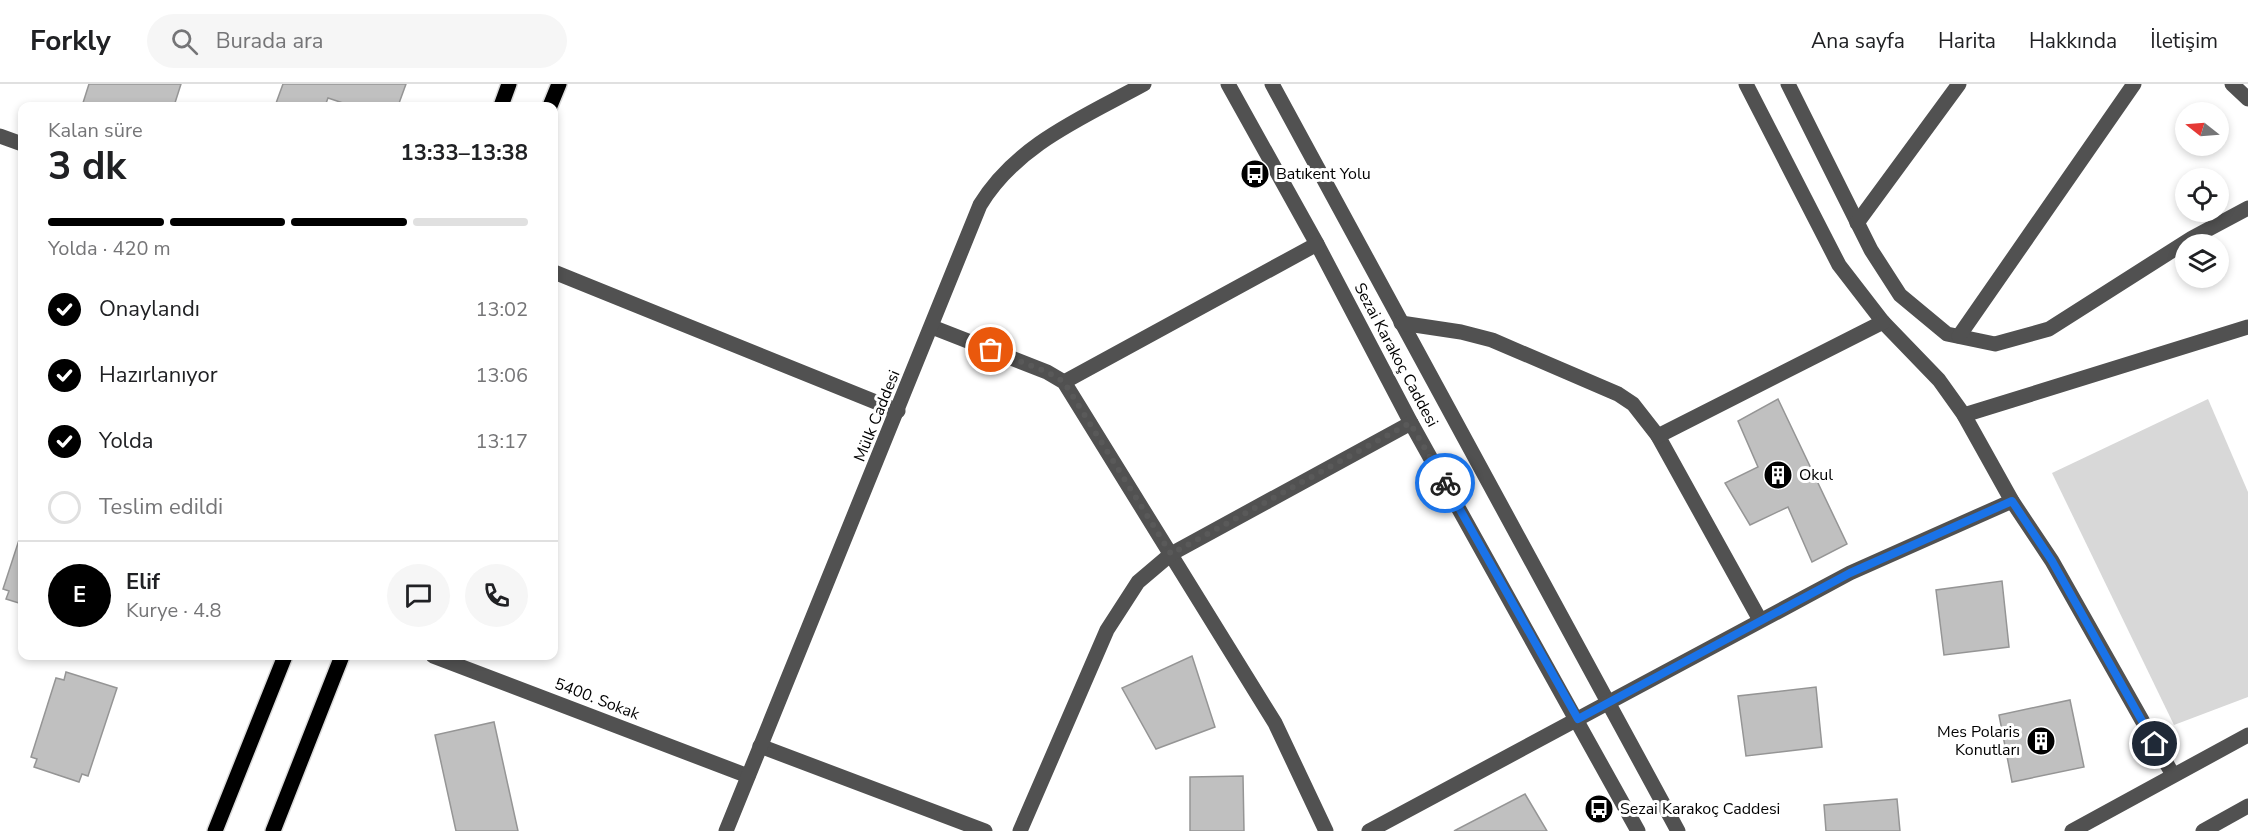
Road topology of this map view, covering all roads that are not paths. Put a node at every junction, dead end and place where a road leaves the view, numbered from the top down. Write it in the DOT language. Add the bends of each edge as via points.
graph roads {
  1 [pos="509,84"];
  2 [pos="559,84"];
  3 [pos="1144,84"];
  4 [pos="1228,84"];
  5 [pos="1272,84"];
  6 [pos="1746,84"];
  7 [pos="1788,84"];
  8 [pos="1959,84"];
  9 [pos="2134,84"];
  10 [pos="2232,84"];
  11 [pos="2248,99"];
  12 [pos="502,102"];
  13 [pos="552,102"];
  14 [pos="0,136"];
  15 [pos="18,143"];
  16 [pos="2248,208"];
  17 [pos="1857,223"];
  18 [pos="1317,244"];
  19 [pos="558,274"];
  20 [pos="1883,322"];
  21 [pos="1401,323"];
  22 [pos="932,327"];
  23 [pos="2248,327"];
  24 [pos="1959,336"];
  25 [pos="1064,382"];
  26 [pos="898,411"];
  27 [pos="1964,415"];
  28 [pos="1410,423"];
  29 [pos="1658,436"];
  30 [pos="2012,501"];
  31 [pos="1171,554"];
  32 [pos="1760,620"];
  33 [pos="283,660"];
  34 [pos="340,660"];
  35 [pos="443,660"];
  36 [pos="1607,703"];
  37 [pos="1578,719"];
  38 [pos="2248,735"];
  39 [pos="760,746"];
  40 [pos="2173,775"];
  41 [pos="747,776"];
  42 [pos="2248,806"];
  43 [pos="215,831"];
  44 [pos="273,831"];
  45 [pos="726,831"];
  46 [pos="985,831"];
  47 [pos="1020,831"];
  48 [pos="1326,831"];
  49 [pos="1369,831"];
  50 [pos="1638,831"];
  51 [pos="1678,831"];
  52 [pos="2072,831"];
  53 [pos="2203,831"];
  1 -- 12 [label="main road"];
  2 -- 13 [label="main road"];
  3 -- 22 [label="street, Mülk Caddesi" via="1036,145 996,180 980,206"];
  4 -- 18 [label="street, Sezai Karakoç Caddesi"];
  5 -- 21 [label="street"];
  6 -- 20 [label="street" via="1829,248 1854,288"];
  7 -- 17 [label="street"];
  8 -- 17 [label="street"];
  9 -- 24 [label="street"];
  10 -- 11 [label="street"];
  14 -- 15 [label="street"];
  16 -- 24 [label="street" via="2192,238 2049,329 1995,344"];
  17 -- 24 [label="street" via="1900,295 1947,334"];
  18 -- 25 [label="street"];
  18 -- 28 [label="street, Sezai Karakoç Caddesi"];
  19 -- 26 [label="street"];
  20 -- 27 [label="street" via="1939,380"];
  20 -- 29 [label="street"];
  21 -- 29 [label="street" via="1492,340 1618,394 1633,404"];
  21 -- 36 [label="street"];
  22 -- 25 [label="street"];
  22 -- 26 [label="street, Mülk Caddesi"];
  23 -- 27 [label="street"];
  25 -- 31 [label="street"];
  26 -- 39 [label="street, Mülk Caddesi"];
  27 -- 30 [label="street"];
  28 -- 31 [label="street"];
  28 -- 37 [label="street, Sezai Karakoç Caddesi"];
  29 -- 32 [label="street"];
  30 -- 32 [label="street" via="1850,573"];
  30 -- 40 [label="street" via="2052,561"];
  31 -- 47 [label="street" via="1138,582 1107,630"];
  31 -- 48 [label="street" via="1275,723"];
  32 -- 36 [label="street"];
  33 -- 43 [label="main road"];
  34 -- 44 [label="main road"];
  35 -- 41 [label="street, 5400. Sokak"];
  36 -- 37 [label="street"];
  36 -- 51 [label="street"];
  37 -- 49 [label="street"];
  37 -- 50 [label="street, Sezai Karakoç Caddesi"];
  38 -- 40 [label="street"];
  39 -- 41 [label="street, Mülk Caddesi"];
  39 -- 46 [label="street"];
  40 -- 52 [label="street"];
  41 -- 45 [label="street, Mülk Caddesi"];
  42 -- 53 [label="street"];
}
